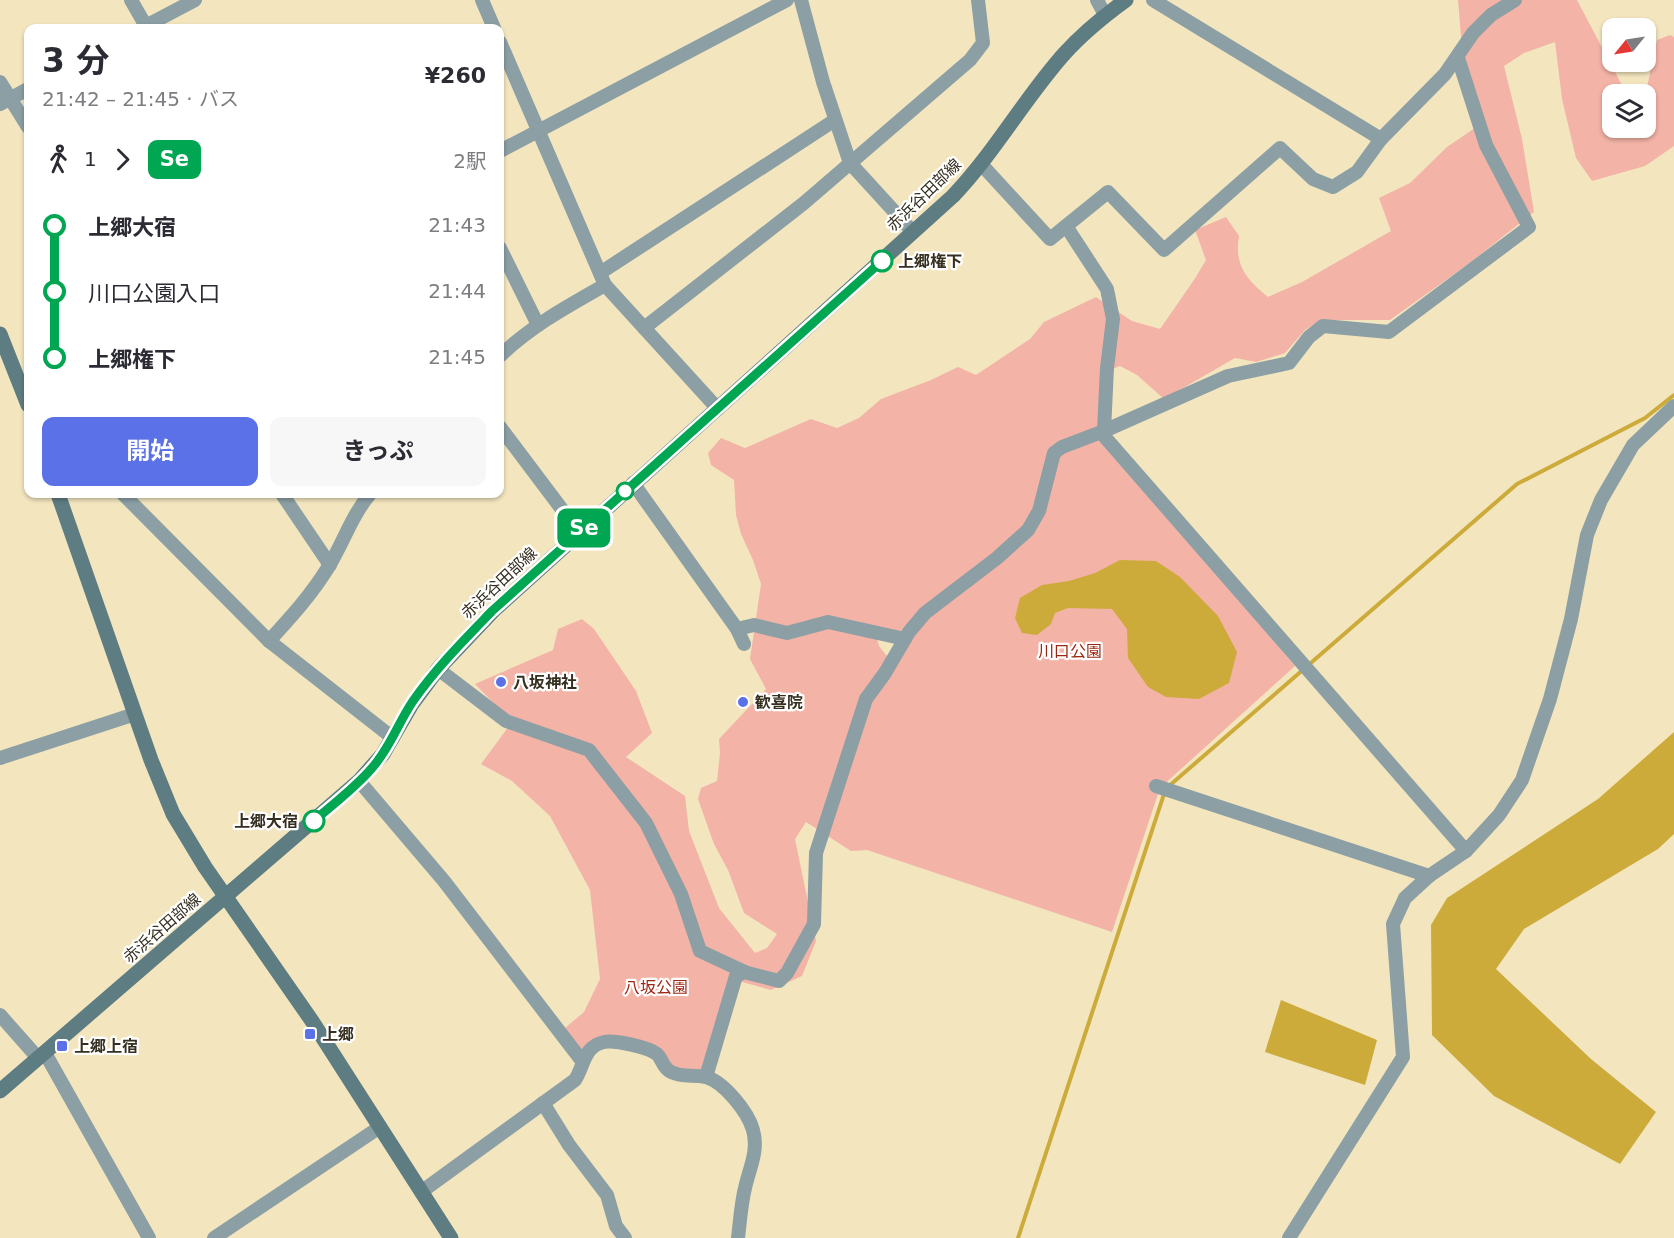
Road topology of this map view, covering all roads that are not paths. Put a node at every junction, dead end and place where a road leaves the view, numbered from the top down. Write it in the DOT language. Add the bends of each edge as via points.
graph roads {
  1 [pos="131,0"];
  2 [pos="195,0"];
  3 [pos="482,0"];
  4 [pos="787,0"];
  5 [pos="801,0"];
  6 [pos="978,0"];
  7 [pos="1097,0"];
  8 [pos="1126,0"];
  9 [pos="1153,0"];
  10 [pos="1515,0"];
  11 [pos="1105,15"];
  12 [pos="143,24"];
  13 [pos="152,24"];
  14 [pos="492,24"];
  15 [pos="504,52"];
  16 [pos="1458,58"];
  17 [pos="0,82"];
  18 [pos="24,91"];
  19 [pos="5,102"];
  20 [pos="836,120"];
  21 [pos="24,123"];
  22 [pos="537,131"];
  23 [pos="1381,139"];
  24 [pos="504,149"];
  25 [pos="850,163"];
  26 [pos="981,164"];
  27 [pos="1066,226"];
  28 [pos="914,232"];
  29 [pos="504,256"];
  30 [pos="602,279"];
  31 [pos="538,325"];
  32 [pos="644,328"];
  33 [pos="0,334"];
  34 [pos="504,352"];
  35 [pos="24,395"];
  36 [pos="1674,406"];
  37 [pos="718,409"];
  38 [pos="1104,431"];
  39 [pos="504,432"];
  40 [pos="633,483"];
  41 [pos="59,498"];
  42 [pos="127,498"];
  43 [pos="285,498"];
  44 [pos="367,498"];
  45 [pos="579,532"];
  46 [pos="330,565"];
  47 [pos="737,629"];
  48 [pos="905,639"];
  49 [pos="269,641"];
  50 [pos="744,644"];
  51 [pos="438,669"];
  52 [pos="135,714"];
  53 [pos="393,738"];
  54 [pos="0,758"];
  55 [pos="359,781"];
  56 [pos="1156,786"];
  57 [pos="1466,851"];
  58 [pos="1429,876"];
  59 [pos="226,896"];
  60 [pos="745,972"];
  61 [pos="0,1015"];
  62 [pos="41,1056"];
  63 [pos="582,1061"];
  64 [pos="706,1077"];
  65 [pos="0,1090"];
  66 [pos="543,1103"];
  67 [pos="380,1127"];
  68 [pos="421,1192"];
  69 [pos="149,1238"];
  70 [pos="214,1238"];
  71 [pos="451,1238"];
  72 [pos="624,1238"];
  73 [pos="738,1238"];
  74 [pos="1289,1238"];
  1 -- 12 [label="street"];
  2 -- 13 [label="street"];
  3 -- 14 [label="street"];
  4 -- 22 [label="street"];
  5 -- 20 [label="street"];
  6 -- 25 [label="street" via="983,43 970,60"];
  7 -- 11 [label="street"];
  8 -- 11 [label="main road, 赤浜谷田部線"];
  9 -- 23 [label="street"];
  10 -- 16 [label="street" via="1491,15 1473,33"];
  11 -- 26 [label="main road, 赤浜谷田部線" via="1063,55"];
  15 -- 22 [label="street"];
  16 -- 23 [label="street"];
  16 -- 38 [label="street" via="1486,145 1528,227 1389,332 1323,326 1288,363 1228,376"];
  17 -- 19 [label="street"];
  18 -- 19 [label="street"];
  19 -- 21 [label="street"];
  20 -- 25 [label="street"];
  20 -- 30 [label="street"];
  22 -- 24 [label="street"];
  22 -- 30 [label="street"];
  23 -- 27 [label="street" via="1357,172 1334,187 1313,179 1280,148 1164,250 1108,192"];
  25 -- 28 [label="street"];
  25 -- 32 [label="street"];
  26 -- 27 [label="street" via="1050,239"];
  26 -- 28 [label="main road, 赤浜谷田部線"];
  27 -- 38 [label="street" via="1107,290 1113,319"];
  28 -- 37 [label="main road, 赤浜谷田部線"];
  29 -- 31 [label="street"];
  30 -- 31 [label="street"];
  30 -- 32 [label="street"];
  31 -- 34 [label="street"];
  32 -- 37 [label="street"];
  33 -- 35 [label="main road"];
  36 -- 57 [label="street" via="1632,445 1601,500 1587,535 1550,699 1522,780 1499,815"];
  37 -- 40 [label="main road, 赤浜谷田部線"];
  38 -- 48 [label="street" via="1054,453 1039,511 1028,530 925,613"];
  38 -- 57 [label="street" via="1104,436"];
  39 -- 45 [label="street"];
  40 -- 45 [label="main road, 赤浜谷田部線"];
  40 -- 47 [label="street"];
  41 -- 52 [label="main road"];
  42 -- 49 [label="street"];
  43 -- 46 [label="street"];
  44 -- 46 [label="street"];
  45 -- 51 [label="main road, 赤浜谷田部線" via="492,611"];
  46 -- 49 [label="street"];
  47 -- 48 [label="street" via="754,625 787,633 828,622"];
  47 -- 50 [label="street"];
  48 -- 60 [label="street" via="866,699 824,823 816,853 814,924 779,981"];
  49 -- 53 [label="street"];
  51 -- 53 [label="main road, 赤浜谷田部線"];
  51 -- 60 [label="street" via="506,721 590,750 646,824 681,894 700,951"];
  52 -- 54 [label="street"];
  52 -- 59 [label="main road" via="173,814"];
  53 -- 55 [label="main road, 赤浜谷田部線"];
  55 -- 59 [label="main road, 赤浜谷田部線"];
  55 -- 63 [label="street" via="444,881"];
  56 -- 58 [label="street"];
  57 -- 58 [label="street"];
  58 -- 74 [label="street" via="1405,898 1393,924 1403,1057"];
  59 -- 62 [label="main road, 赤浜谷田部線"];
  59 -- 67 [label="main road"];
  60 -- 64 [label="street" via="736,976"];
  61 -- 62 [label="street"];
  62 -- 65 [label="main road, 赤浜谷田部線"];
  62 -- 69 [label="street"];
  63 -- 64 [label="street" via="591,1048 603,1042 618,1042 656,1054 665,1069 680,1077"];
  63 -- 66 [label="street" via="575,1080"];
  64 -- 73 [label="street" via="736,1100 753,1130 755,1153"];
  66 -- 68 [label="street"];
  66 -- 72 [label="street" via="607,1195 616,1226"];
  67 -- 68 [label="main road"];
  67 -- 70 [label="street"];
  68 -- 71 [label="main road"];
}
